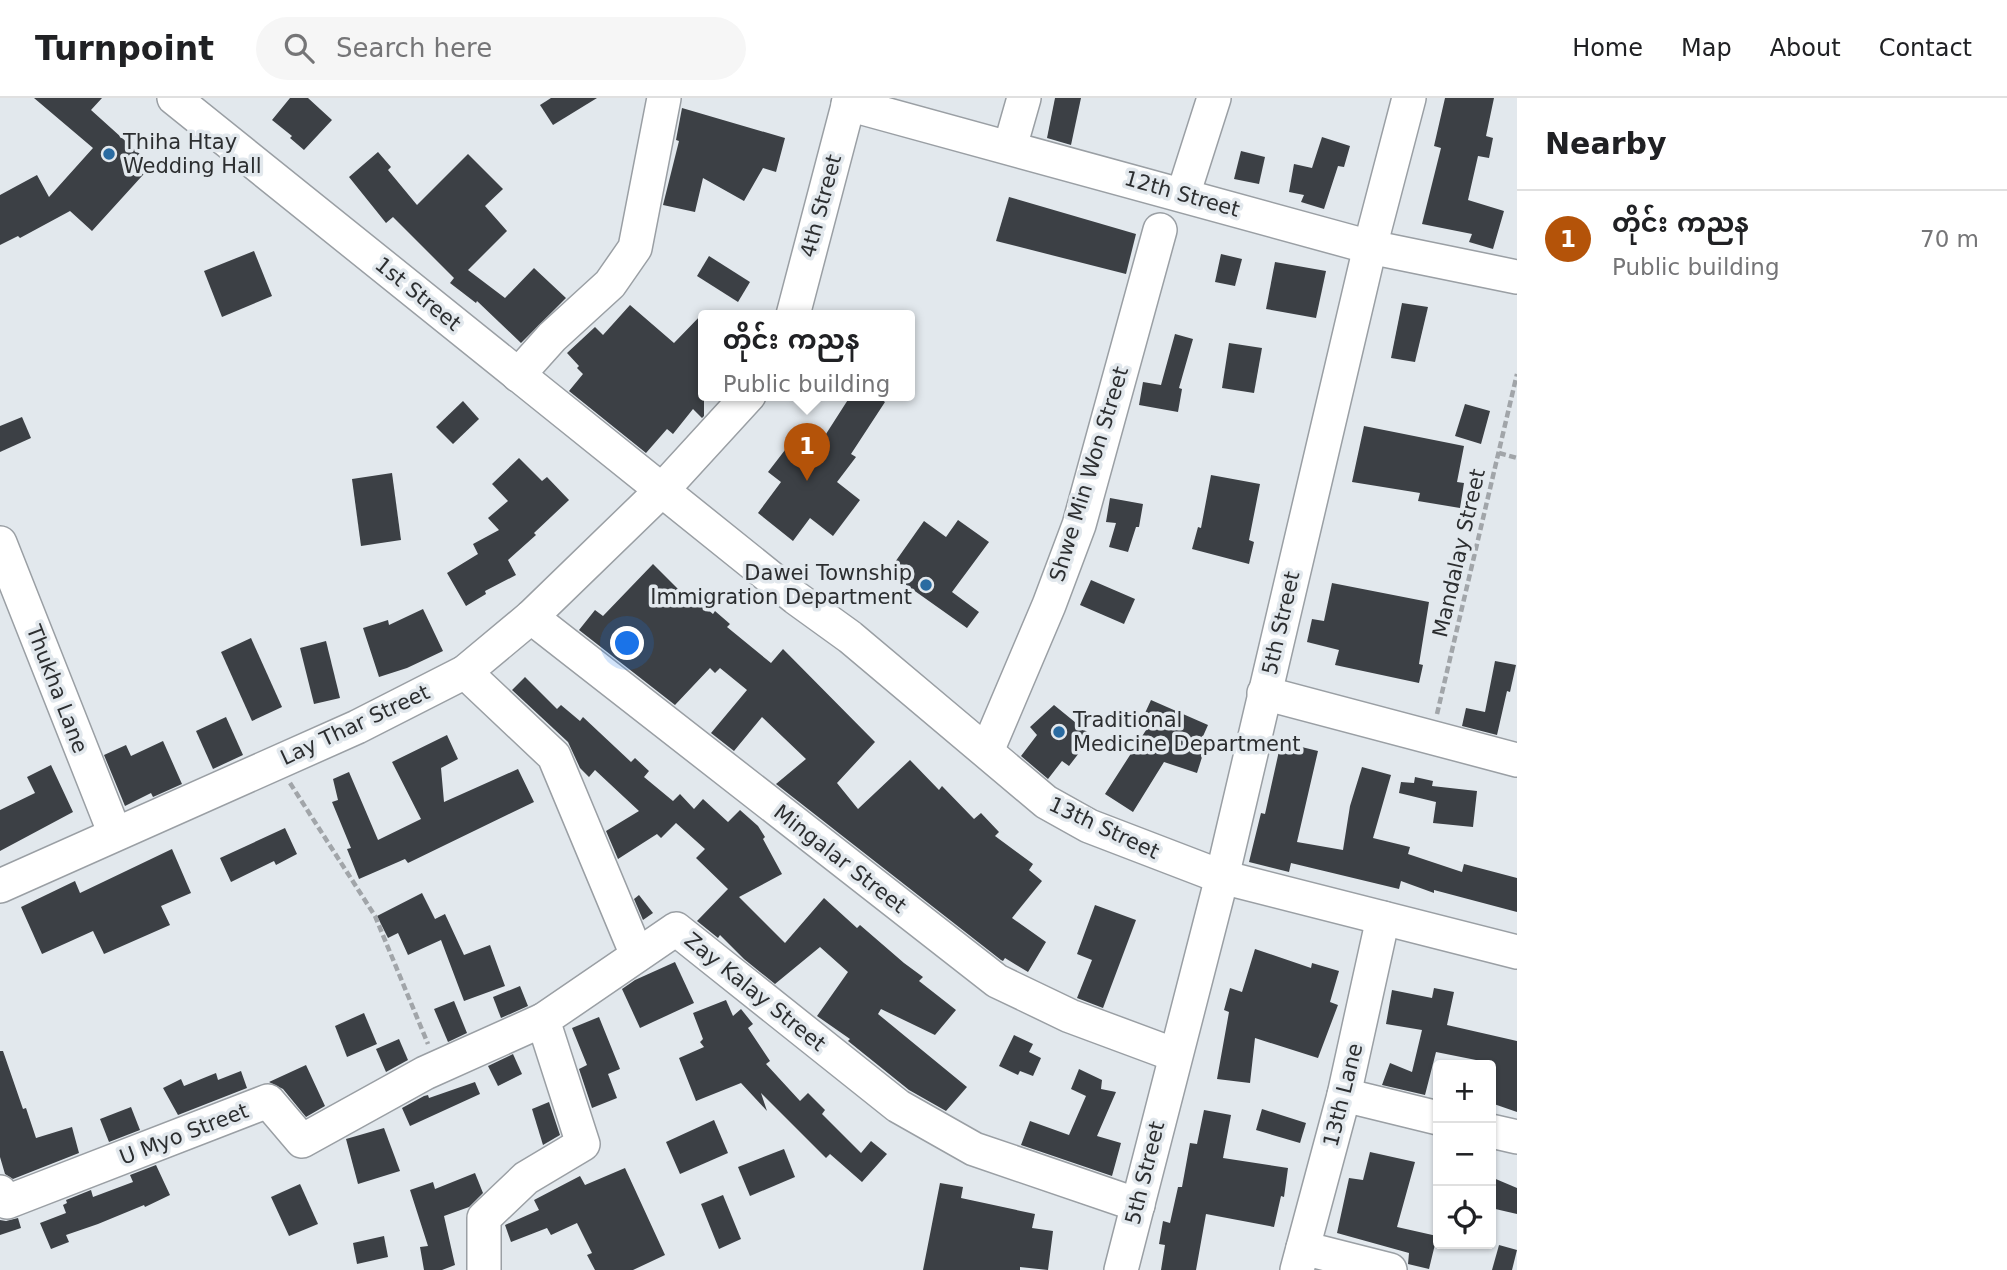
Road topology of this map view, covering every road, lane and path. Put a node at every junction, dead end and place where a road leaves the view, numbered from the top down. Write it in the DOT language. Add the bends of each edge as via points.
graph roads {
  1 [pos="174,98"];
  2 [pos="664,98"];
  3 [pos="1024,98"];
  4 [pos="1214,98"];
  5 [pos="1409,98"];
  6 [pos="849,101"];
  7 [pos="1010,147"];
  8 [pos="1183,195"];
  9 [pos="1160,230"];
  10 [pos="1370,247"];
  11 [pos="1517,277"];
  12 [pos="794,310"];
  13 [pos="1517,373"];
  14 [pos="518,375"];
  15 [pos="743,401"];
  16 [pos="1499,453"];
  17 [pos="1517,458"];
  18 [pos="662,490"];
  19 [pos="0,543"];
  20 [pos="531,617"];
  21 [pos="465,672"];
  22 [pos="1264,693"];
  23 [pos="1431,738"];
  24 [pos="987,751"];
  25 [pos="1517,760"];
  26 [pos="277,762"];
  27 [pos="115,834"];
  28 [pos="1222,877"];
  29 [pos="0,886"];
  30 [pos="1384,918"];
  31 [pos="1517,951"];
  32 [pos="637,955"];
  33 [pos="543,1020"];
  34 [pos="1175,1055"];
  35 [pos="438,1067"];
  36 [pos="1344,1095"];
  37 [pos="1433,1117"];
  38 [pos="1496,1132"];
  39 [pos="1517,1138"];
  40 [pos="0,1192"];
  41 [pos="1138,1205"];
  42 [pos="1300,1259"];
  43 [pos="484,1270"];
  44 [pos="1121,1270"];
  45 [pos="1390,1270"];
  1 -- 14 [label="street, 1st Street"];
  2 -- 14 [label="street" via="635,248 610,284"];
  3 -- 7 [label="street"];
  4 -- 8 [label="street"];
  5 -- 10 [label="street, 5th Street"];
  6 -- 7 [label="street, 12th Street"];
  6 -- 12 [label="street, 4th Street"];
  7 -- 8 [label="street, 12th Street"];
  8 -- 10 [label="street, 12th Street"];
  9 -- 24 [label="street, Shwe Min Won Street" via="1079,525"];
  10 -- 11 [label="street, 12th Street"];
  10 -- 22 [label="street, 5th Street"];
  13 -- 16 [label="path, Mandalay Street"];
  14 -- 18 [label="street, 1st Street"];
  15 -- 18 [label="street"];
  16 -- 17 [label="path"];
  16 -- 23 [label="path, Mandalay Street"];
  18 -- 20 [label="street, Lay Thar Street"];
  18 -- 24 [label="street, 13th Street"];
  19 -- 27 [label="street, Thukha Lane"];
  20 -- 21 [label="street, Lay Thar Street"];
  20 -- 34 [label="street, Mingalar Street" via="997,981 1070,1016"];
  21 -- 26 [label="street, Lay Thar Street"];
  21 -- 32 [label="street" via="554,756"];
  22 -- 23 [label="street"];
  22 -- 28 [label="street, 5th Street"];
  23 -- 25 [label="street"];
  24 -- 28 [label="street, 13th Street" via="1046,802 1089,826"];
  26 -- 27 [label="street, Lay Thar Street"];
  26 -- 35 [label="path" via="375,916"];
  27 -- 29 [label="street, Lay Thar Street"];
  28 -- 30 [label="street, 13th Street"];
  28 -- 34 [label="street, 5th Street"];
  30 -- 31 [label="street, 13th Street"];
  30 -- 36 [label="street, 13th Lane"];
  32 -- 33 [label="street, Zay Kalay Street"];
  32 -- 41 [label="street, Zay Kalay Street" via="676,929 898,1106 974,1149"];
  33 -- 35 [label="street, U Myo Street"];
  33 -- 43 [label="street" via="583,1144 526,1178 484,1218"];
  34 -- 41 [label="street, 5th Street"];
  35 -- 40 [label="street, U Myo Street" via="302,1141 268,1101 7,1202"];
  36 -- 37 [label="street"];
  36 -- 42 [label="street, 13th Lane"];
  38 -- 39 [label="street"];
  41 -- 44 [label="street, 5th Street"];
  42 -- 45 [label="street"];
}
